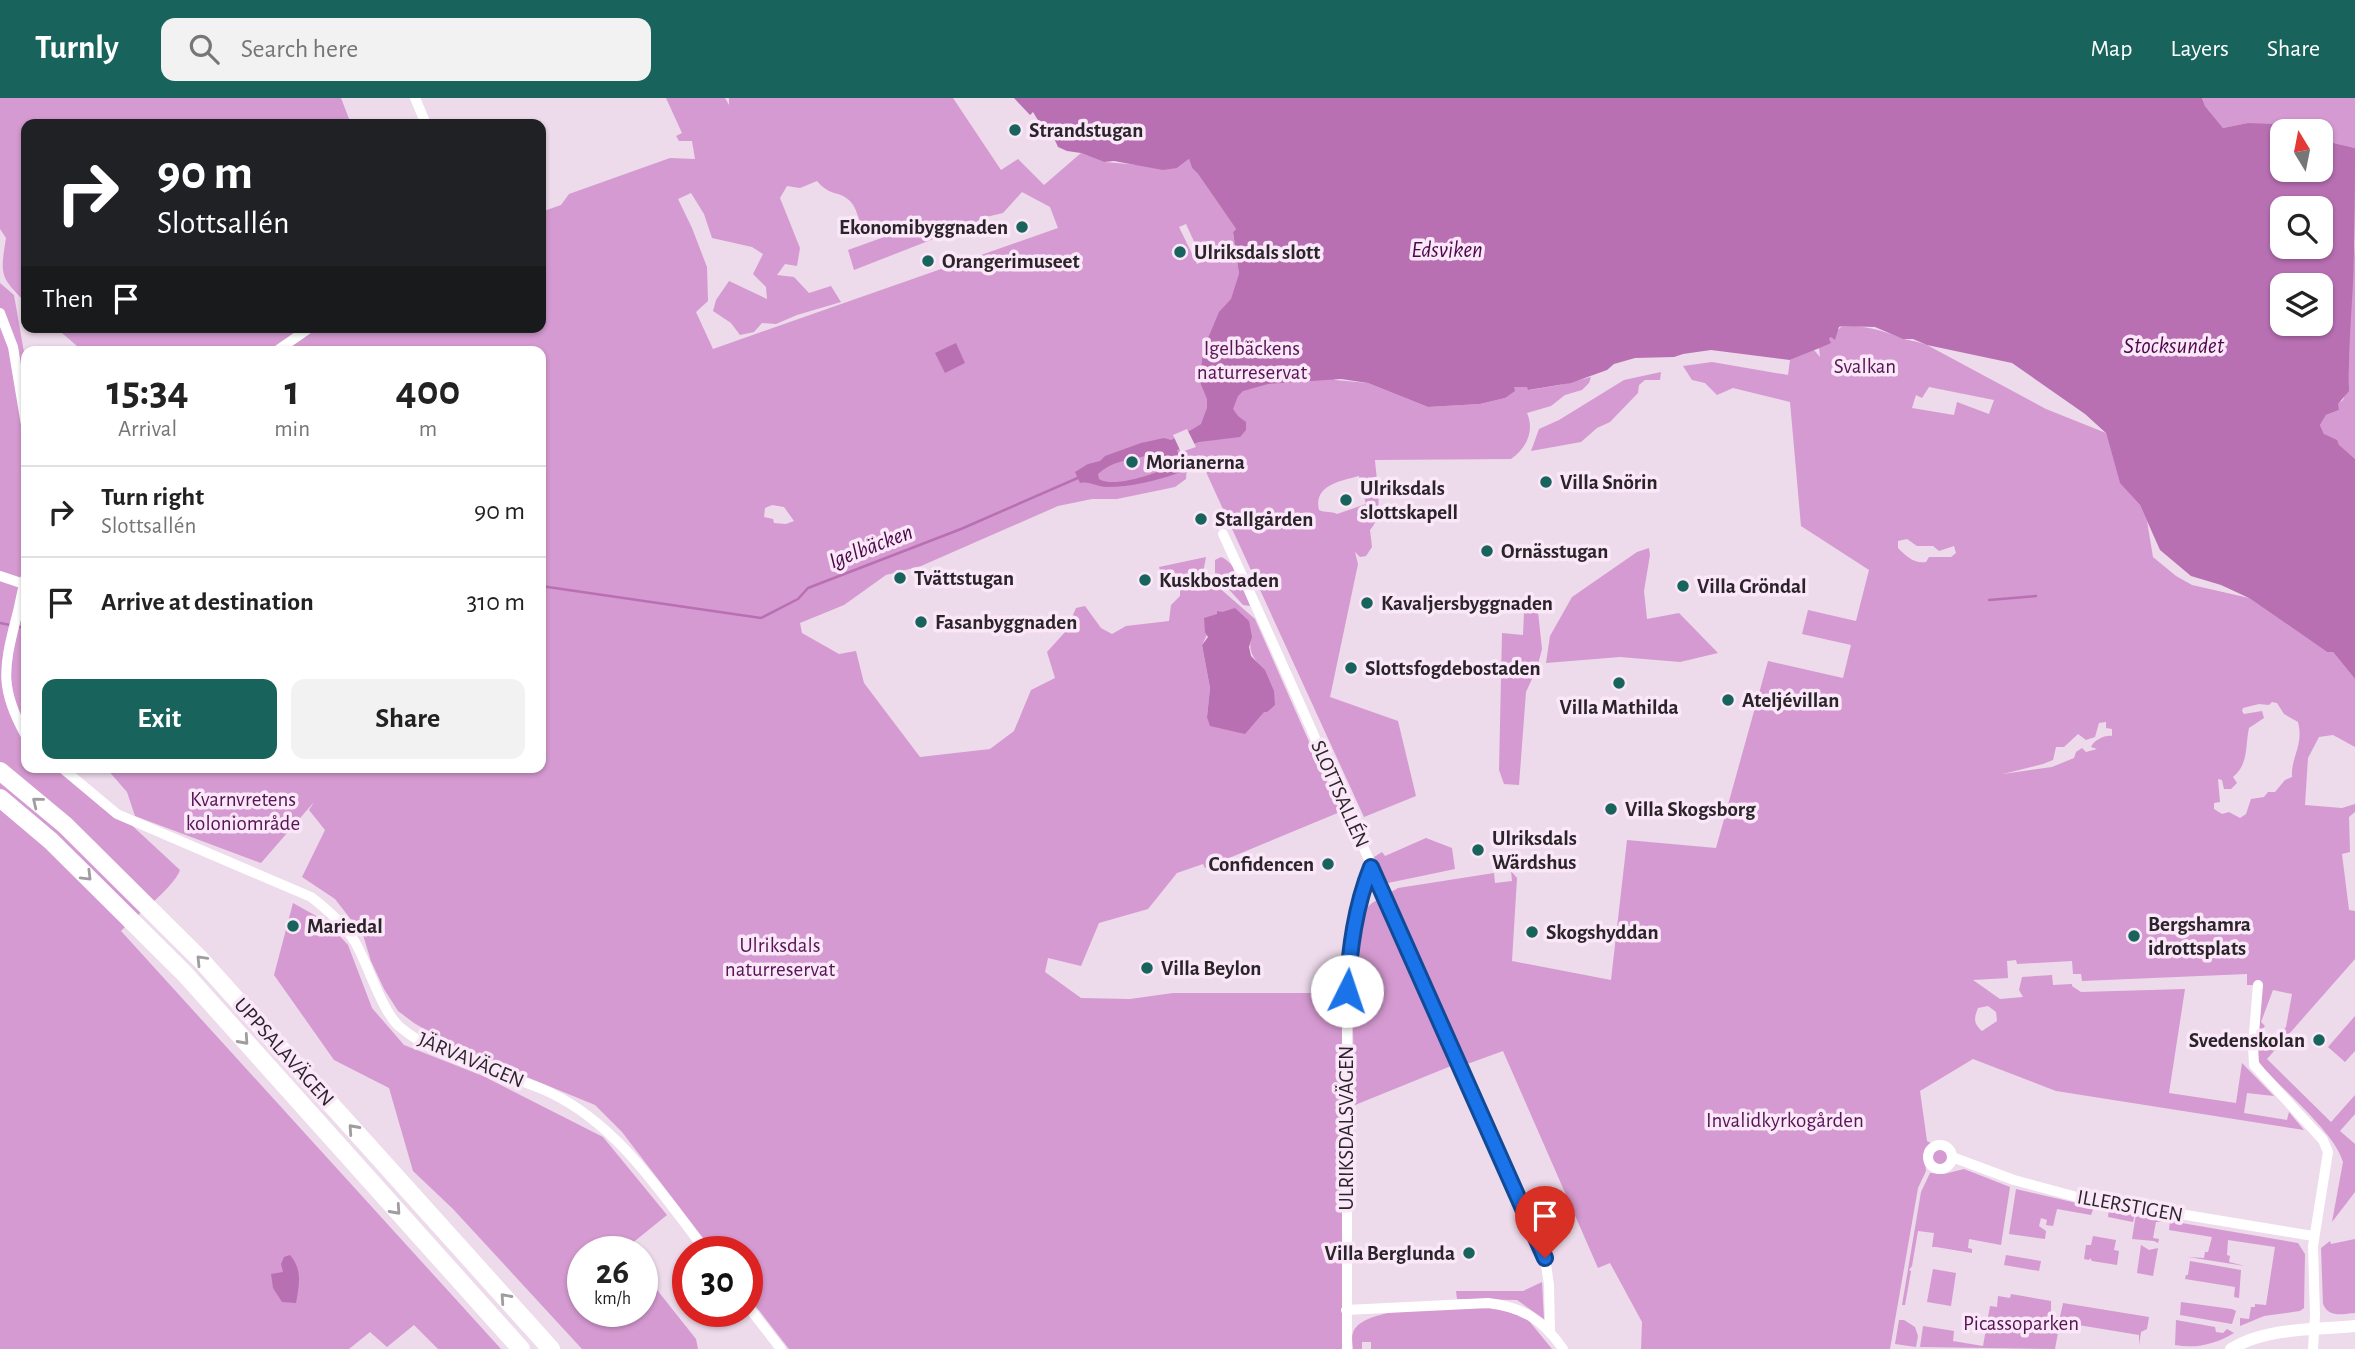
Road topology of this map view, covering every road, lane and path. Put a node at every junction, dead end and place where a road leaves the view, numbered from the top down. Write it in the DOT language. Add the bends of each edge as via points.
graph roads {
  1 [pos="415,98"];
  2 [pos="424,119"];
  3 [pos="0,313"];
  4 [pos="302,333"];
  5 [pos="284,346"];
  6 [pos="21,395"];
  7 [pos="1223,534"];
  8 [pos="0,576"];
  9 [pos="21,580"];
  10 [pos="21,598"];
  11 [pos="21,729"];
  12 [pos="0,771"];
  13 [pos="68,773"];
  14 [pos="0,798"];
  15 [pos="1371,867"];
  16 [pos="2258,985"];
  17 [pos="1952,1157"];
  18 [pos="694,1236"];
  19 [pos="2313,1236"];
  20 [pos="1346,1310"];
  21 [pos="763,1326"];
  22 [pos="2355,1326"];
  23 [pos="1550,1330"];
  24 [pos="2314,1330"];
  25 [pos="521,1349"];
  26 [pos="551,1349"];
  27 [pos="781,1349"];
  28 [pos="1347,1349"];
  29 [pos="1563,1349"];
  30 [pos="2231,1349"];
  31 [pos="2313,1349"];
  1 -- 2 [label="street"];
  3 -- 6 [label="street" via="13,347"];
  4 -- 5 [label="street"];
  7 -- 15 [label="street, SLOTTSALLÉN"];
  8 -- 9 [label="street"];
  10 -- 11 [label="street" via="4,657 3,679 6,699"];
  26 -- 12 [label="highway, UPPSALAVÄGEN, one-way" via="201,960 65,825"];
  13 -- 18 [label="street, JÄRVAVÄGEN" via="117,814 299,892 329,911 355,942 398,1026 431,1046 551,1093 591,1117 616,1139"];
  14 -- 25 [label="highway, UPPSALAVÄGEN, one-way" via="51,841 185,974"];
  15 -- 20 [label="street, ULRIKSDALSVÄGEN" via="1351,943 1347,991"];
  15 -- 23 [label="street, SLOTTSALLÉN" via="1545,1258"];
  16 -- 19 [label="street" via="2254,1065 2323,1140 2328,1152"];
  17 -- 19 [label="street, ILLERSTIGEN" via="2077,1197"];
  19 -- 24 [label="street"];
  20 -- 23 [label="street" via="1488,1303 1525,1313"];
  20 -- 28 [label="street, ULRIKSDALSVÄGEN"];
  21 -- 27 [label="street"];
  22 -- 24 [label="street"];
  23 -- 29 [label="street"];
  24 -- 30 [label="street" via="2269,1335"];
  24 -- 31 [label="street"];
}
